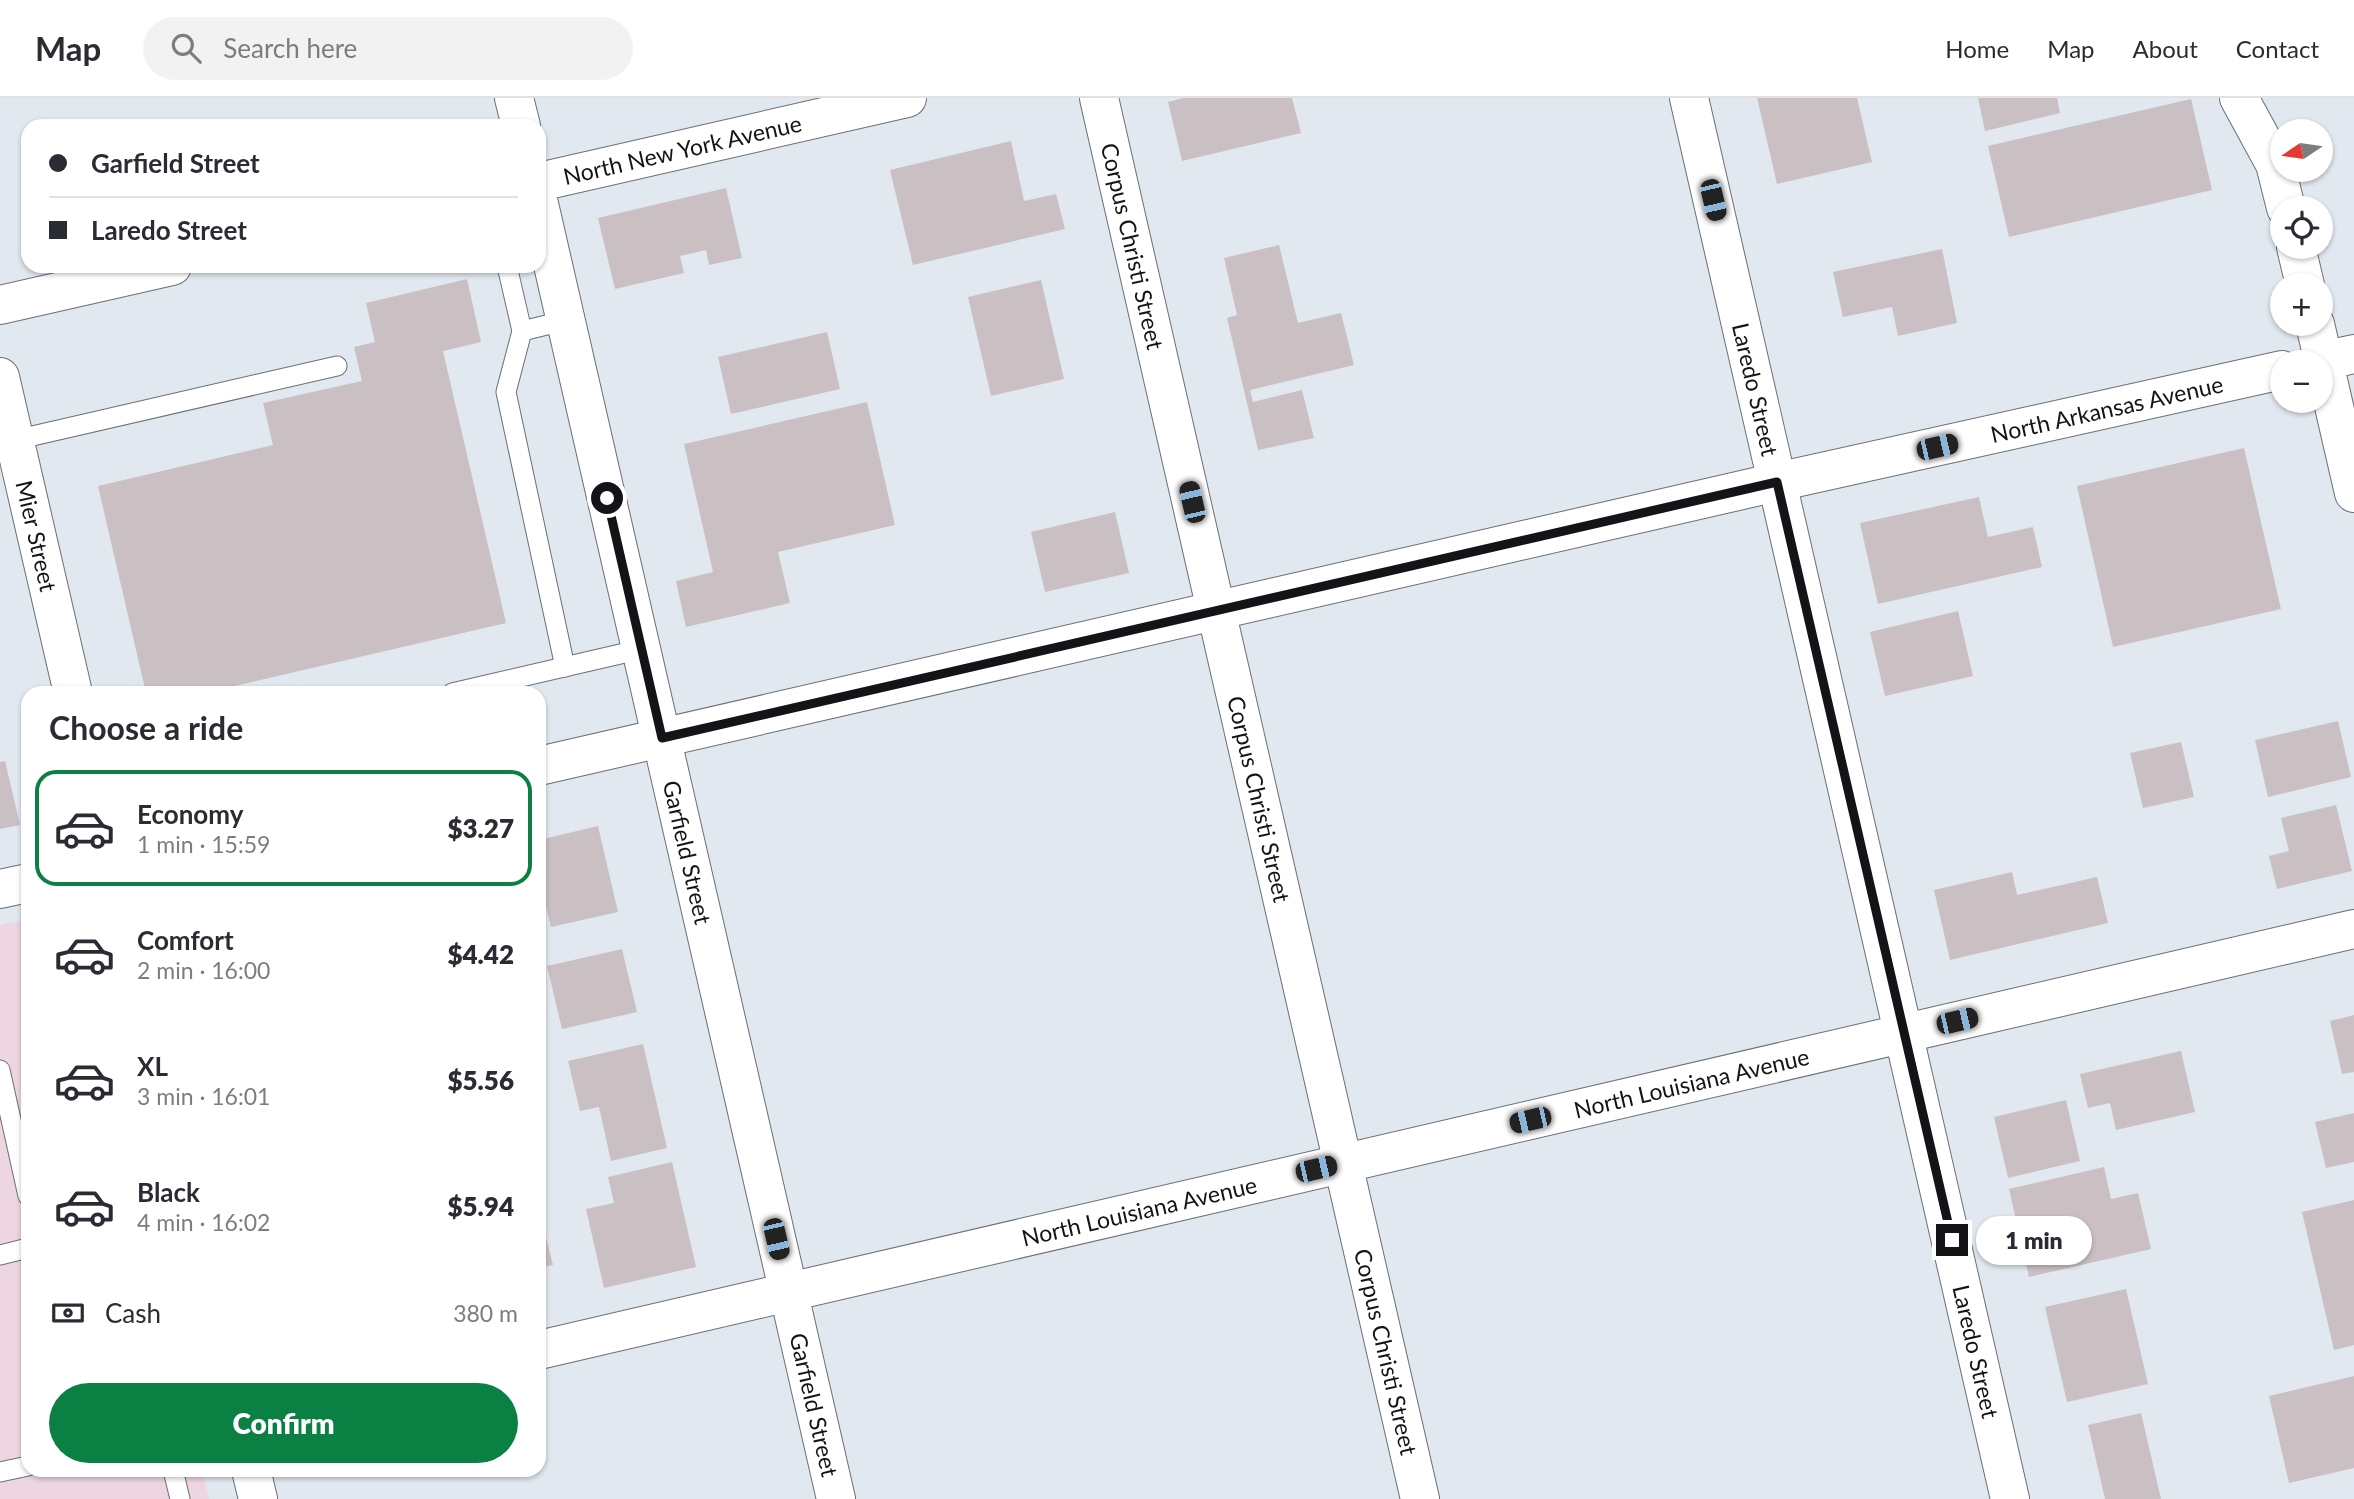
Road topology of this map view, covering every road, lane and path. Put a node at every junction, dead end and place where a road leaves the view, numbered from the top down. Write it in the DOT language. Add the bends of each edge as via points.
graph roads {
  1 [pos="514,98"];
  2 [pos="907,98"];
  3 [pos="1099,98"];
  4 [pos="1689,98"];
  5 [pos="2239,98"];
  6 [pos="519,119"];
  7 [pos="546,180"];
  8 [pos="2283,196"];
  9 [pos="546,233"];
  10 [pos="142,273"];
  11 [pos="509,273"];
  12 [pos="0,305"];
  13 [pos="567,320"];
  14 [pos="522,331"];
  15 [pos="2333,365"];
  16 [pos="337,366"];
  17 [pos="2270,373"];
  18 [pos="0,377"];
  19 [pos="15,440"];
  20 [pos="1777,482"];
  21 [pos="2354,493"];
  22 [pos="1216,610"];
  23 [pos="642,649"];
  24 [pos="565,667"];
  25 [pos="71,686"];
  26 [pos="482,686"];
  27 [pos="662,738"];
  28 [pos="546,764"];
  29 [pos="21,884"];
  30 [pos="0,889"];
  31 [pos="2354,929"];
  32 [pos="1904,1033"];
  33 [pos="0,1070"];
  34 [pos="1343,1163"];
  35 [pos="21,1164"];
  36 [pos="21,1250"];
  37 [pos="0,1255"];
  38 [pos="789,1292"];
  39 [pos="546,1348"];
  40 [pos="21,1468"];
  41 [pos="0,1472"];
  42 [pos="175,1477"];
  43 [pos="253,1477"];
  44 [pos="180,1499"];
  45 [pos="258,1499"];
  46 [pos="836,1499"];
  47 [pos="1420,1499"];
  48 [pos="2010,1499"];
  1 -- 6 [label="street"];
  2 -- 7 [label="street, North New York Avenue"];
  3 -- 22 [label="street, Corpus Christi Street"];
  4 -- 20 [label="street, Laredo Street"];
  5 -- 8 [label="street" via="2275,163"];
  9 -- 13 [label="street, Garfield Street"];
  10 -- 12 [label="street"];
  11 -- 14 [label="lane"];
  13 -- 14 [label="lane"];
  13 -- 23 [label="street, Garfield Street"];
  14 -- 24 [label="lane" via="506,392"];
  15 -- 21 [label="street"];
  16 -- 19 [label="lane"];
  17 -- 20 [label="street, North Arkansas Avenue"];
  18 -- 19 [label="street, Mier Street"];
  19 -- 25 [label="street, Mier Street"];
  20 -- 22 [label="street, North Arkansas Avenue"];
  20 -- 32 [label="street, Laredo Street"];
  22 -- 27 [label="street, North Arkansas Avenue"];
  22 -- 34 [label="street, Corpus Christi Street"];
  23 -- 24 [label="lane"];
  23 -- 27 [label="street, Garfield Street"];
  24 -- 26 [label="lane"];
  27 -- 28 [label="street, North Arkansas Avenue"];
  27 -- 38 [label="street, Garfield Street"];
  29 -- 30 [label="street"];
  31 -- 32 [label="street, North Louisiana Avenue"];
  32 -- 34 [label="street, North Louisiana Avenue"];
  32 -- 48 [label="street, Laredo Street"];
  33 -- 35 [label="lane"];
  34 -- 38 [label="street, North Louisiana Avenue"];
  34 -- 47 [label="street, Corpus Christi Street"];
  36 -- 37 [label="lane"];
  38 -- 39 [label="street, North Louisiana Avenue"];
  38 -- 46 [label="street, Garfield Street"];
  40 -- 41 [label="lane"];
  42 -- 44 [label="lane"];
  43 -- 45 [label="street"];
}
